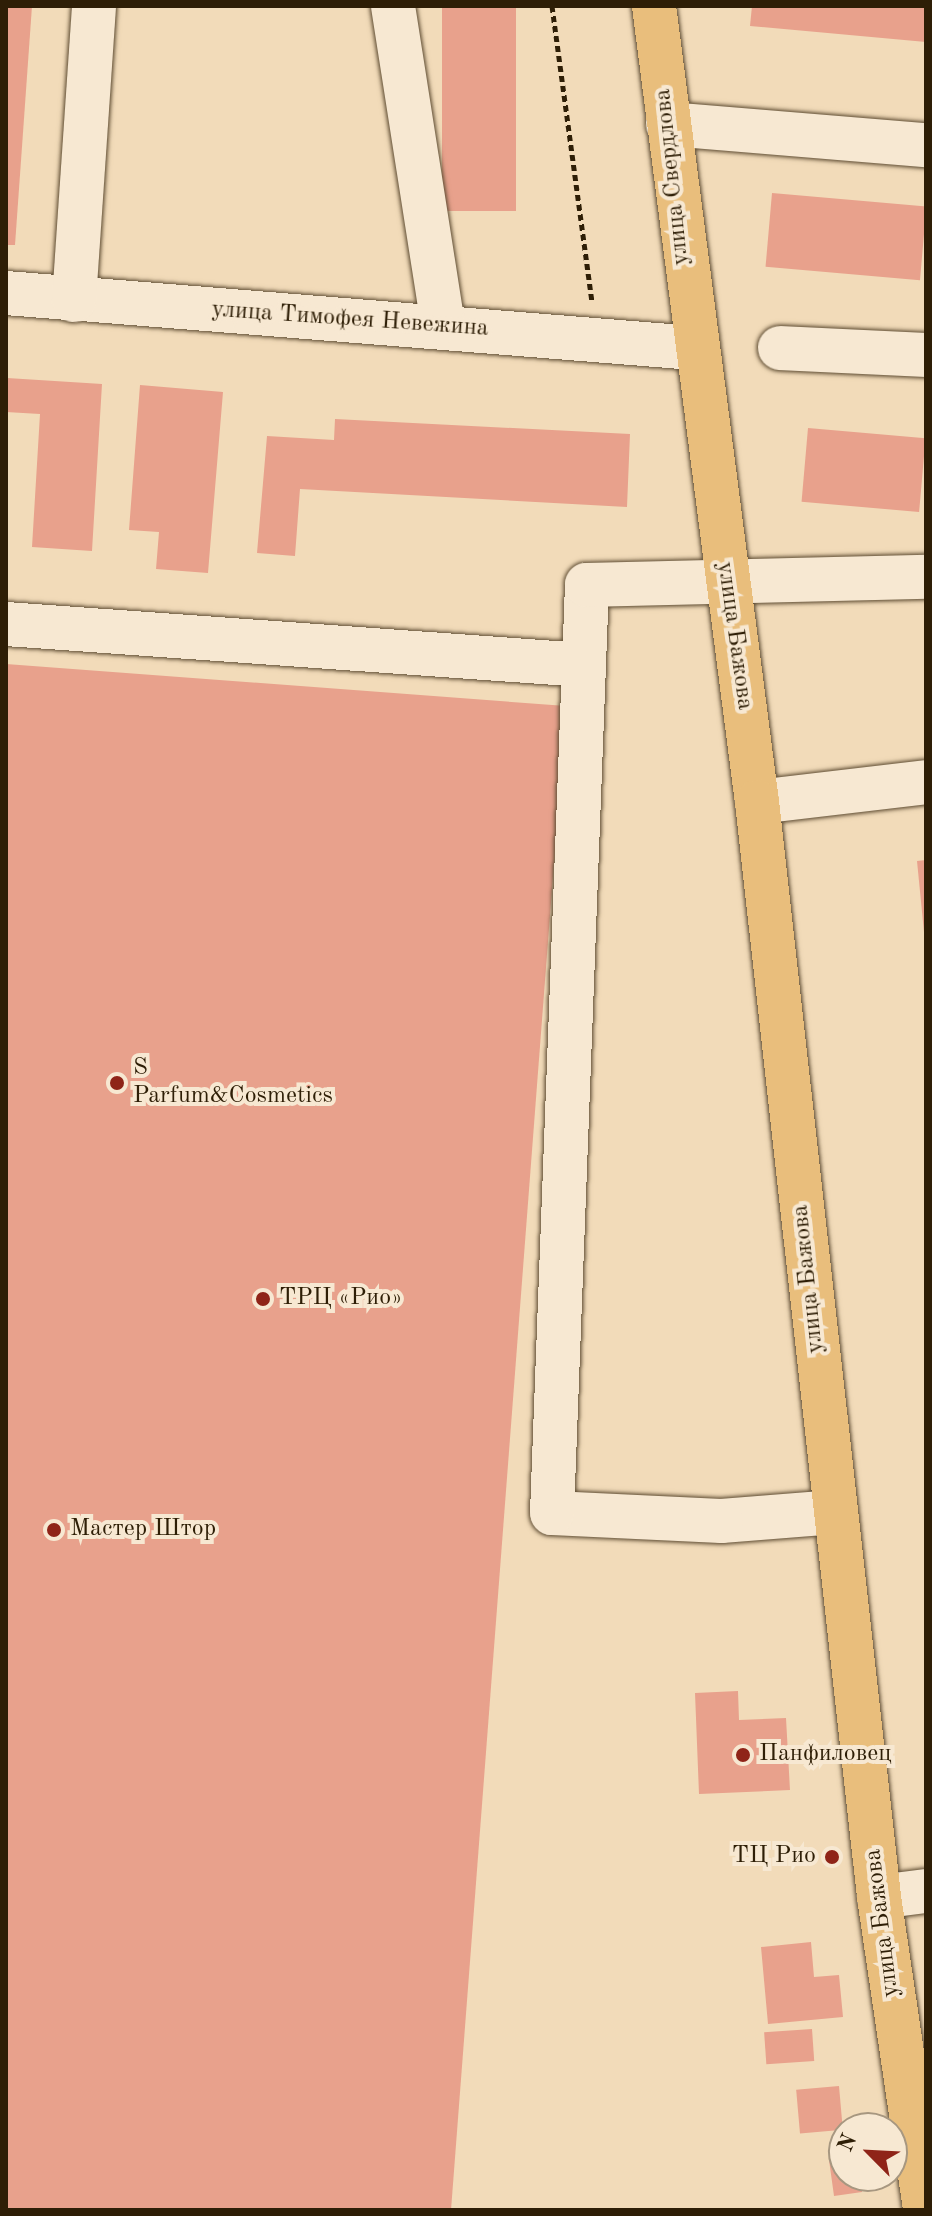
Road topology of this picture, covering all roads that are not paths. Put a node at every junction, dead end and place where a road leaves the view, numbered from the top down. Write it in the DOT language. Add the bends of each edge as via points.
graph roads {
  1 [pos="94,6"];
  2 [pos="393,6"];
  3 [pos="654,6"];
  4 [pos="668,124"];
  5 [pos="926,145"];
  6 [pos="6,293"];
  7 [pos="74,300"];
  8 [pos="443,325"];
  9 [pos="694,348"];
  10 [pos="780,348"];
  11 [pos="926,355"];
  12 [pos="926,577"];
  13 [pos="726,580"];
  14 [pos="6,624"];
  15 [pos="584,665"];
  16 [pos="926,782"];
  17 [pos="757,802"];
  18 [pos="835,1512"];
  19 [pos="926,1891"];
  20 [pos="879,1897"];
  21 [pos="911,2028"];
  22 [pos="925,2210"];
  1 -- 7 [label="street"];
  2 -- 8 [label="street"];
  3 -- 4 [label="main road, улица Свердлова"];
  4 -- 5 [label="street"];
  4 -- 9 [label="main road, улица Свердлова"];
  6 -- 7 [label="street, улица Тимофея Невежина"];
  7 -- 8 [label="street, улица Тимофея Невежина"];
  8 -- 9 [label="street, улица Тимофея Невежина"];
  9 -- 13 [label="main road, улица Бажова"];
  10 -- 11 [label="street"];
  12 -- 13 [label="street"];
  13 -- 15 [label="street" via="587,585"];
  13 -- 17 [label="main road, улица Бажова"];
  14 -- 15 [label="street"];
  15 -- 18 [label="street" via="552,1513 721,1521"];
  16 -- 17 [label="street"];
  17 -- 18 [label="main road, улица Бажова"];
  18 -- 20 [label="main road, улица Бажова"];
  19 -- 20 [label="street"];
  20 -- 21 [label="main road, улица Бажова"];
  21 -- 22 [label="main road, улица Бажова"];
}
